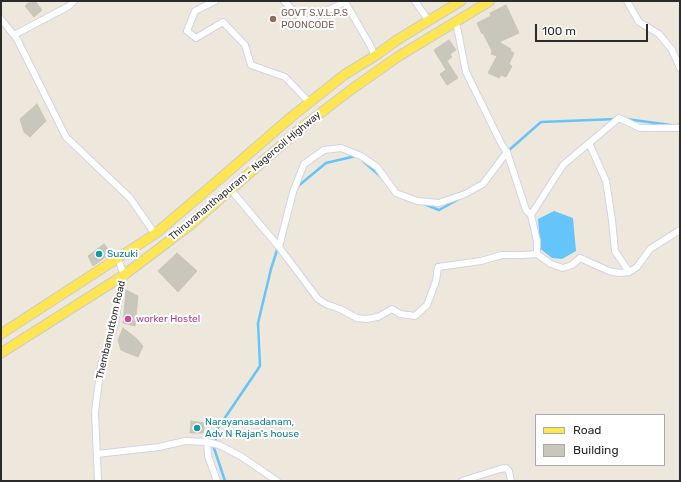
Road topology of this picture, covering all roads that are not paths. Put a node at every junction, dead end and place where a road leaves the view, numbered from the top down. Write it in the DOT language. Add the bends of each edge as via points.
graph roads {
  1 [pos="74,1"];
  2 [pos="215,1"];
  3 [pos="284,1"];
  4 [pos="415,1"];
  5 [pos="461,1"];
  6 [pos="490,1"];
  7 [pos="627,1"];
  8 [pos="1,19"];
  9 [pos="428,20"];
  10 [pos="456,22"];
  11 [pos="14,35"];
  12 [pos="375,56"];
  13 [pos="680,68"];
  14 [pos="309,102"];
  15 [pos="680,128"];
  16 [pos="589,143"];
  17 [pos="507,152"];
  18 [pos="231,190"];
  19 [pos="531,215"];
  20 [pos="680,230"];
  21 [pos="155,234"];
  22 [pos="279,247"];
  23 [pos="536,254"];
  24 [pos="118,258"];
  25 [pos="629,272"];
  26 [pos="124,275"];
  27 [pos="1,334"];
  28 [pos="1,353"];
  29 [pos="207,442"];
  30 [pos="97,454"];
  31 [pos="98,481"];
  32 [pos="217,481"];
  33 [pos="277,481"];
  34 [pos="462,481"];
  35 [pos="511,481"];
  1 -- 11 [label="street"];
  2 -- 14 [label="street" via="195,12 187,31 196,38 223,22 244,45 251,65 284,77"];
  3 -- 12 [label="street" via="304,22 345,2"];
  4 -- 9 [label="street"];
  5 -- 9 [label="main road, Thiruvananthapuram - Nagercoil Highway"];
  6 -- 10 [label="main road, Thiruvananthapuram - Nagercoil Highway"];
  7 -- 13 [label="street" via="638,22 659,34 672,50"];
  8 -- 11 [label="street"];
  9 -- 12 [label="main road, Thiruvananthapuram - Nagercoil Highway"];
  10 -- 17 [label="street" via="466,72"];
  10 -- 18 [label="main road, Thiruvananthapuram - Nagercoil Highway" via="399,56 352,89 301,128"];
  11 -- 21 [label="street" via="66,137 130,198"];
  12 -- 14 [label="main road, Thiruvananthapuram - Nagercoil Highway" via="344,75"];
  14 -- 21 [label="main road, Thiruvananthapuram - Nagercoil Highway"];
  15 -- 16 [label="street" via="640,128 619,118"];
  16 -- 19 [label="street" via="563,165"];
  16 -- 25 [label="street" via="606,181 615,251"];
  17 -- 19 [label="street" via="526,210"];
  17 -- 22 [label="street" via="483,184 465,194 439,203 417,200 396,193 377,167 361,156 341,148 324,150 304,164 293,192"];
  18 -- 22 [label="street"];
  18 -- 26 [label="main road, Thiruvananthapuram - Nagercoil Highway" via="189,226"];
  19 -- 23 [label="street" via="537,241"];
  20 -- 25 [label="street" via="650,249 637,267"];
  21 -- 24 [label="main road, Thiruvananthapuram - Nagercoil Highway"];
  22 -- 23 [label="street" via="318,298 357,318 366,319 378,317 392,309 400,314 415,316 427,305 438,267 481,261 502,255"];
  23 -- 25 [label="street" via="563,268 580,258 609,271"];
  24 -- 26 [label="street"];
  24 -- 27 [label="main road, Thiruvananthapuram - Nagercoil Highway"];
  26 -- 28 [label="main road, Thiruvananthapuram - Nagercoil Highway"];
  26 -- 30 [label="street, Thembamuttom Road" via="114,324 101,365 95,412"];
  29 -- 30 [label="street" via="185,441 160,447"];
  29 -- 32 [label="street" via="208,456"];
  29 -- 33 [label="street" via="242,457"];
  30 -- 31 [label="street, Thembamuttom Road"];
  34 -- 35 [label="street" via="506,468"];
}
